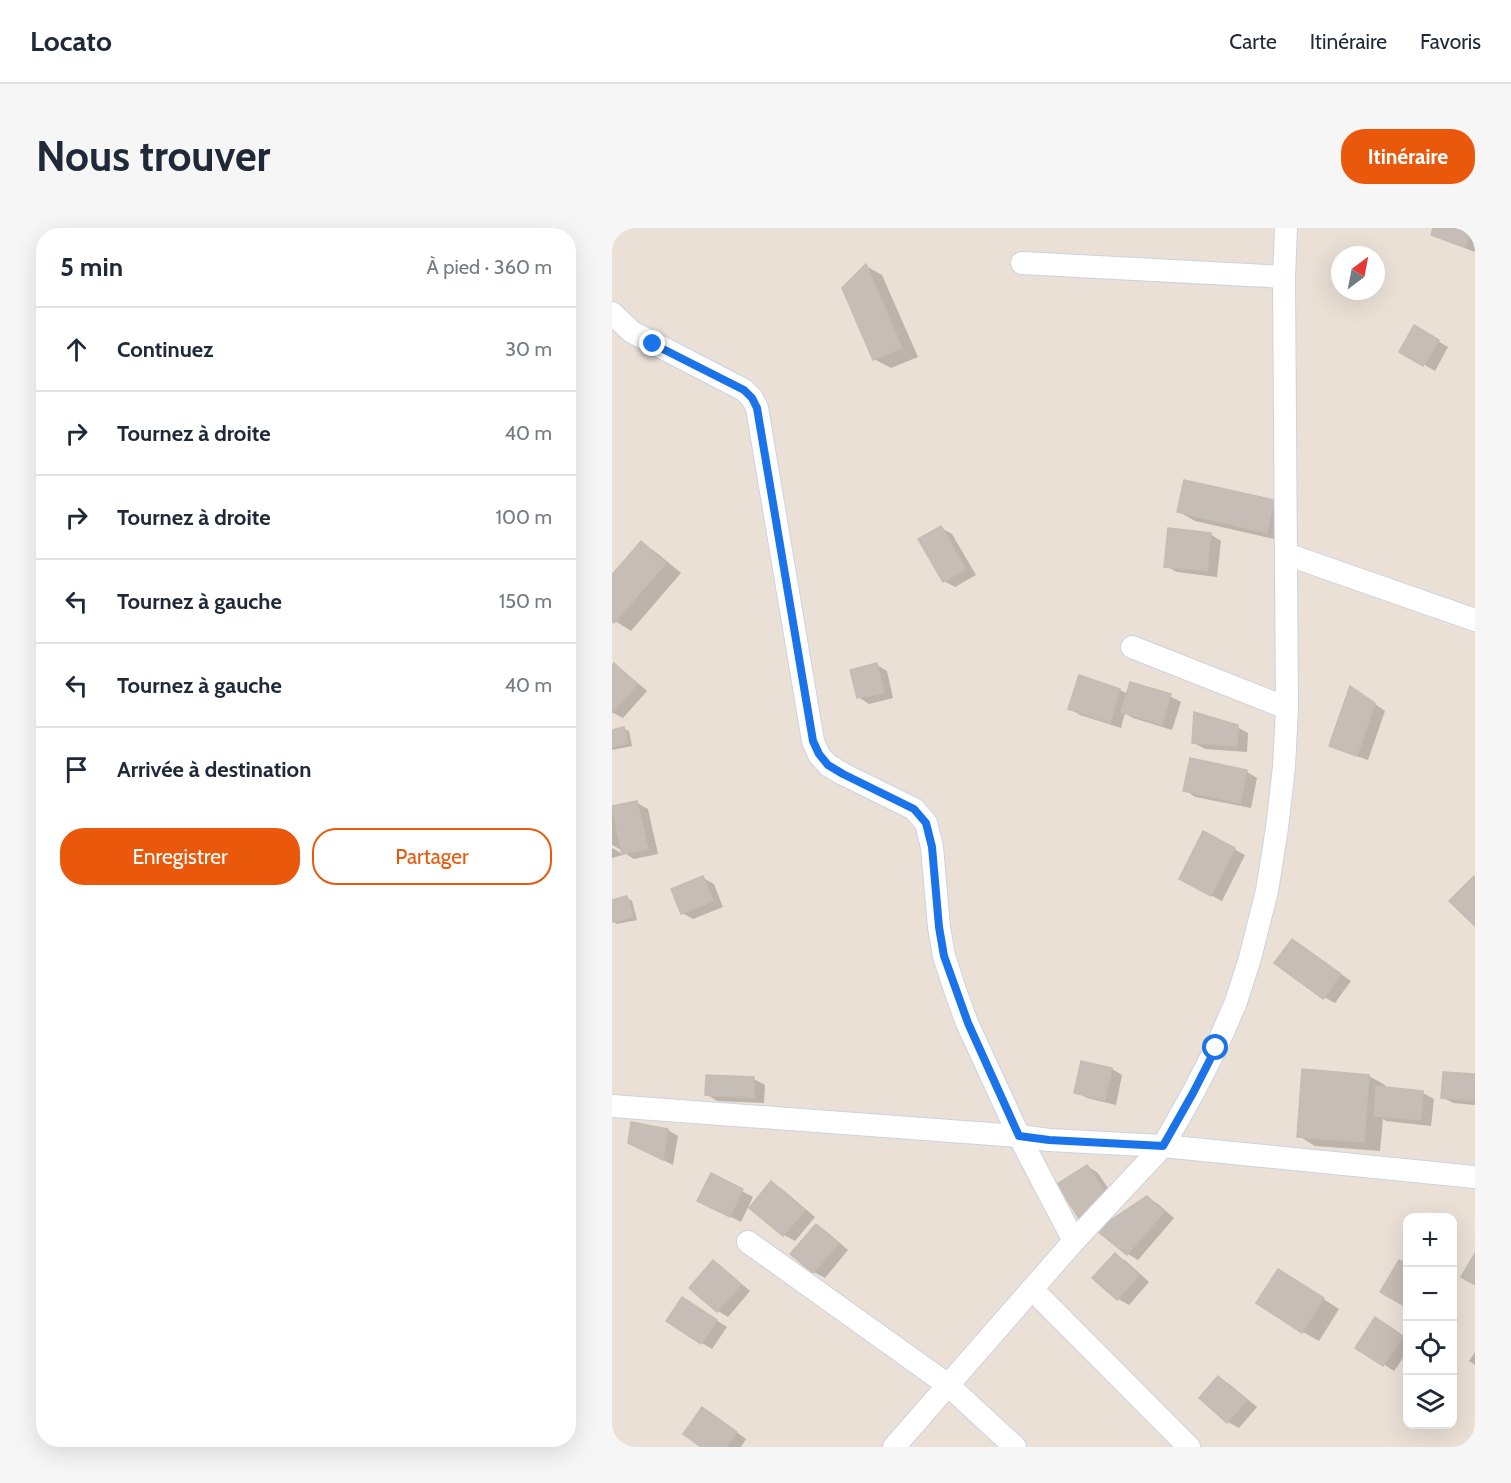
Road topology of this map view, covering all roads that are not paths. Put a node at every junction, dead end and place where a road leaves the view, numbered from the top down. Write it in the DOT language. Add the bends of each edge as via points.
graph roads {
  1 [pos="1286,228"];
  2 [pos="1022,263"];
  3 [pos="1284,278"];
  4 [pos="612,313"];
  5 [pos="1286,554"];
  6 [pos="1475,620"];
  7 [pos="1132,647"];
  8 [pos="1287,708"];
  9 [pos="612,1106"];
  10 [pos="1019,1136"];
  11 [pos="1163,1146"];
  12 [pos="1475,1178"];
  13 [pos="1074,1241"];
  14 [pos="748,1242"];
  15 [pos="1032,1289"];
  16 [pos="948,1385"];
  17 [pos="894,1447"];
  18 [pos="1015,1447"];
  19 [pos="1189,1447"];
  1 -- 3 [label="street"];
  2 -- 3 [label="street"];
  3 -- 5 [label="street"];
  4 -- 10 [label="street" via="632,332 744,390 757,408 813,741 828,765 914,809 926,823 944,956 968,1023"];
  5 -- 6 [label="street"];
  5 -- 8 [label="street"];
  7 -- 8 [label="street"];
  8 -- 11 [label="street" via="1277,828 1267,891 1250,958 1216,1048"];
  9 -- 10 [label="street"];
  10 -- 11 [label="street"];
  10 -- 13 [label="street"];
  11 -- 12 [label="street"];
  11 -- 13 [label="street"];
  13 -- 15 [label="street"];
  14 -- 16 [label="street"];
  15 -- 16 [label="street"];
  15 -- 19 [label="street"];
  16 -- 17 [label="street"];
  16 -- 18 [label="street"];
}
